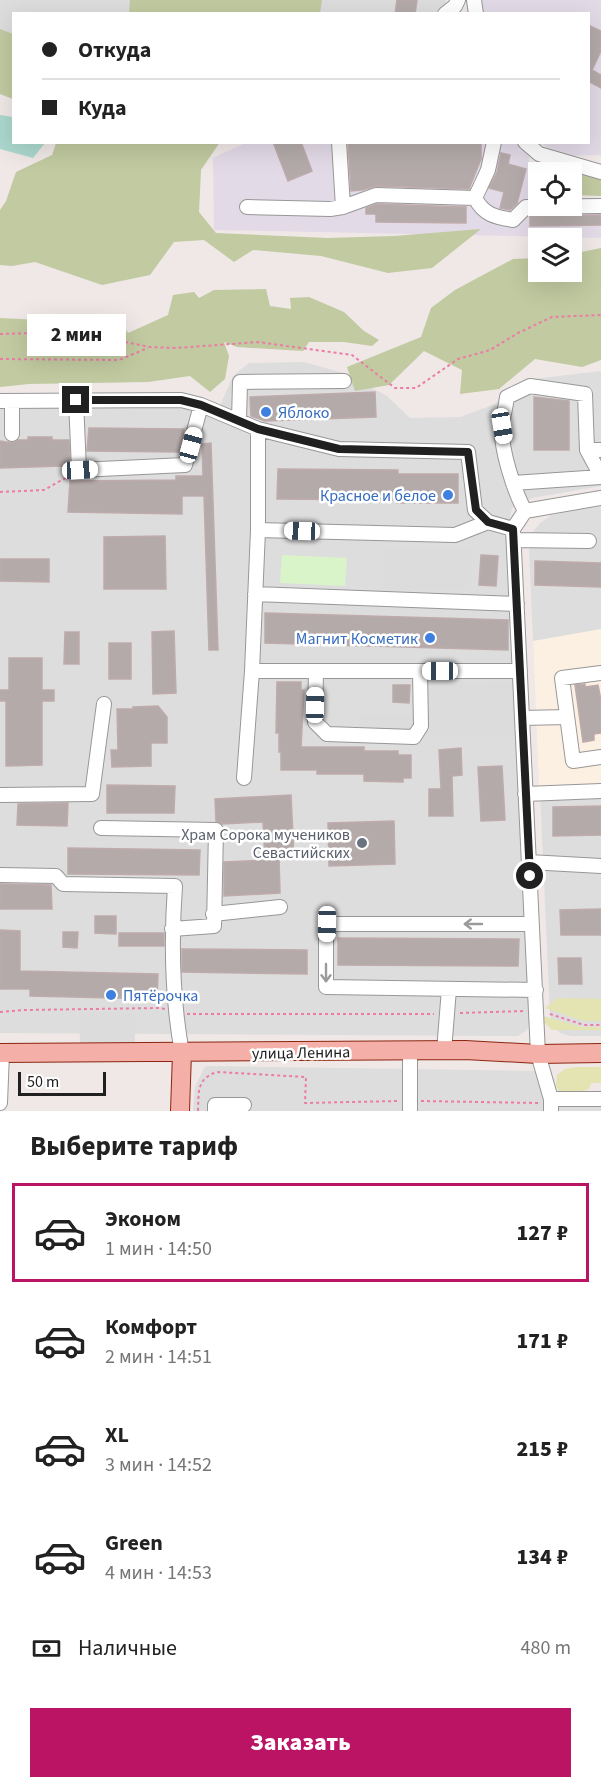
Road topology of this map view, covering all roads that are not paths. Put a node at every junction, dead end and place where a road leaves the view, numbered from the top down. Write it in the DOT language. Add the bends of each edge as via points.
graph roads {
  1 [pos="458,0"];
  2 [pos="447,12"];
  3 [pos="339,144"];
  4 [pos="494,144"];
  5 [pos="527,144"];
  6 [pos="601,172"];
  7 [pos="475,198"];
  8 [pos="601,206"];
  9 [pos="247,207"];
  10 [pos="343,207"];
  11 [pos="344,381"];
  12 [pos="76,400"];
  13 [pos="6,401"];
  14 [pos="201,405"];
  15 [pos="239,421"];
  16 [pos="258,429"];
  17 [pos="12,435"];
  18 [pos="594,450"];
  19 [pos="601,476"];
  20 [pos="513,483"];
  21 [pos="601,498"];
  22 [pos="525,511"];
  23 [pos="488,522"];
  24 [pos="258,530"];
  25 [pos="514,534"];
  26 [pos="590,541"];
  27 [pos="255,594"];
  28 [pos="517,604"];
  29 [pos="252,671"];
  30 [pos="316,671"];
  31 [pos="420,671"];
  32 [pos="520,671"];
  33 [pos="601,673"];
  34 [pos="104,704"];
  35 [pos="567,717"];
  36 [pos="522,718"];
  37 [pos="601,757"];
  38 [pos="244,778"];
  39 [pos="601,791"];
  40 [pos="525,794"];
  41 [pos="0,795"];
  42 [pos="101,828"];
  43 [pos="529,862"];
  44 [pos="601,866"];
  45 [pos="0,875"];
  46 [pos="280,908"];
  47 [pos="213,914"];
  48 [pos="532,924"];
  49 [pos="172,929"];
  50 [pos="449,989"];
  51 [pos="536,990"];
  52 [pos="410,1051"];
  53 [pos="444,1051"];
  54 [pos="1,1053"];
  55 [pos="182,1053"];
  56 [pos="601,1053"];
  57 [pos="538,1054"];
  58 [pos="601,1099"];
  59 [pos="0,1103"];
  60 [pos="551,1104"];
  61 [pos="244,1105"];
  62 [pos="581,1105"];
  63 [pos="410,1106"];
  64 [pos="180,1111"];
  65 [pos="215,1111"];
  1 -- 2 [label="street"];
  3 -- 10 [label="street"];
  4 -- 7 [label="street" via="488,170"];
  5 -- 6 [label="street" via="539,154"];
  7 -- 8 [label="street" via="481,209 495,217 513,220 526,207"];
  7 -- 10 [label="street" via="376,195"];
  9 -- 10 [label="street"];
  11 -- 15 [label="street" via="240,382"];
  12 -- 13 [label="street"];
  12 -- 14 [label="street" via="181,400"];
  12 -- 14 [label="street" via="80,470 185,465"];
  13 -- 17 [label="street"];
  14 -- 15 [label="street"];
  15 -- 16 [label="street"];
  16 -- 23 [label="street" via="339,449 468,452 476,510"];
  16 -- 24 [label="street"];
  18 -- 19 [label="street"];
  18 -- 20 [label="street" via="585,394 530,386 507,397 502,426"];
  19 -- 20 [label="street"];
  20 -- 22 [label="street"];
  21 -- 22 [label="street"];
  22 -- 25 [label="street"];
  23 -- 24 [label="street" via="454,536"];
  23 -- 25 [label="street"];
  24 -- 27 [label="street"];
  25 -- 26 [label="street"];
  25 -- 28 [label="street"];
  27 -- 28 [label="street"];
  27 -- 29 [label="street"];
  28 -- 32 [label="street"];
  29 -- 30 [label="street"];
  29 -- 38 [label="street"];
  30 -- 31 [label="street"];
  30 -- 31 [label="street" via="315,722 327,734 414,737 421,726"];
  31 -- 32 [label="street"];
  32 -- 36 [label="street"];
  33 -- 35 [label="street" via="562,678"];
  34 -- 41 [label="street" via="92,794"];
  35 -- 36 [label="street"];
  35 -- 37 [label="street" via="573,761"];
  36 -- 40 [label="street"];
  39 -- 40 [label="street"];
  40 -- 43 [label="street"];
  42 -- 47 [label="street" via="216,830"];
  43 -- 44 [label="street"];
  43 -- 48 [label="street"];
  45 -- 49 [label="street" via="56,876 63,884 175,886"];
  46 -- 47 [label="street"];
  47 -- 49 [label="street" via="214,926"];
  48 -- 50 [label="street, one-way" via="327,924 326,987"];
  48 -- 51 [label="street"];
  49 -- 55 [label="street"];
  50 -- 51 [label="street"];
  50 -- 53 [label="street"];
  51 -- 57 [label="street"];
  52 -- 53 [label="main road, улица Ленина"];
  52 -- 55 [label="main road, улица Ленина"];
  52 -- 63 [label="street"];
  53 -- 57 [label="main road, улица Ленина"];
  54 -- 55 [label="main road, улица Ленина"];
  54 -- 59 [label="street"];
  55 -- 64 [label="main road"];
  56 -- 57 [label="main road, улица Ленина"];
  57 -- 60 [label="street"];
  58 -- 62 [label="street"];
  60 -- 62 [label="street"];
  61 -- 65 [label="street" via="215,1105"];
}
